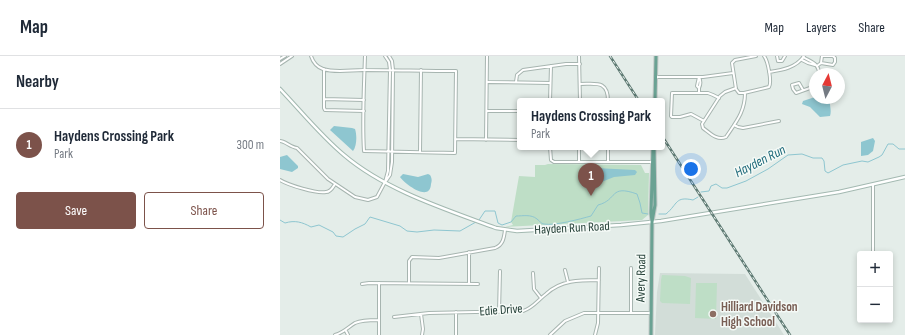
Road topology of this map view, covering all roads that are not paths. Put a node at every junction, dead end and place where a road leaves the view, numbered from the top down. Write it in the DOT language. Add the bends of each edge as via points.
graph roads {
  1 [pos="285,56"];
  2 [pos="292,56"];
  3 [pos="311,56"];
  4 [pos="365,56"];
  5 [pos="385,56"];
  6 [pos="389,56"];
  7 [pos="487,56"];
  8 [pos="579,56"];
  9 [pos="656,56"];
  10 [pos="756,56"];
  11 [pos="764,56"];
  12 [pos="777,56"];
  13 [pos="785,56"];
  14 [pos="803,56"];
  15 [pos="822,56"];
  16 [pos="828,56"];
  17 [pos="280,59"];
  18 [pos="801,60"];
  19 [pos="821,63"];
  20 [pos="280,64"];
  21 [pos="580,64"];
  22 [pos="816,65"];
  23 [pos="551,66"];
  24 [pos="817,68"];
  25 [pos="324,69"];
  26 [pos="364,70"];
  27 [pos="392,70"];
  28 [pos="421,70"];
  29 [pos="768,72"];
  30 [pos="733,73"];
  31 [pos="655,77"];
  32 [pos="699,77"];
  33 [pos="487,82"];
  34 [pos="516,82"];
  35 [pos="550,83"];
  36 [pos="580,84"];
  37 [pos="736,88"];
  38 [pos="809,88"];
  39 [pos="280,89"];
  40 [pos="803,90"];
  41 [pos="699,93"];
  42 [pos="745,93"];
  43 [pos="550,98"];
  44 [pos="580,98"];
  45 [pos="608,98"];
  46 [pos="654,98"];
  47 [pos="719,98"];
  48 [pos="324,99"];
  49 [pos="364,100"];
  50 [pos="487,111"];
  51 [pos="517,111"];
  52 [pos="364,112"];
  53 [pos="704,121"];
  54 [pos="779,121"];
  55 [pos="734,125"];
  56 [pos="455,139"];
  57 [pos="486,140"];
  58 [pos="517,140"];
  59 [pos="280,141"];
  60 [pos="550,150"];
  61 [pos="579,150"];
  62 [pos="608,150"];
  63 [pos="654,150"];
  64 [pos="654,150"];
  65 [pos="389,152"];
  66 [pos="392,152"];
  67 [pos="420,152"];
  68 [pos="579,162"];
  69 [pos="608,162"];
  70 [pos="652,162"];
  71 [pos="905,177"];
  72 [pos="280,180"];
  73 [pos="385,182"];
  74 [pos="335,184"];
  75 [pos="873,185"];
  76 [pos="652,222"];
  77 [pos="505,230"];
  78 [pos="872,251"];
  79 [pos="469,252"];
  80 [pos="599,268"];
  81 [pos="631,268"];
  82 [pos="565,270"];
  83 [pos="500,271"];
  84 [pos="533,273"];
  85 [pos="599,280"];
  86 [pos="568,282"];
  87 [pos="379,283"];
  88 [pos="409,283"];
  89 [pos="362,284"];
  90 [pos="469,284"];
  91 [pos="478,284"];
  92 [pos="541,298"];
  93 [pos="456,312"];
  94 [pos="500,312"];
  95 [pos="599,312"];
  96 [pos="631,313"];
  97 [pos="651,313"];
  98 [pos="421,314"];
  99 [pos="394,317"];
  100 [pos="379,320"];
  101 [pos="346,331"];
  102 [pos="335,335"];
  103 [pos="348,335"];
  104 [pos="379,335"];
  105 [pos="422,335"];
  106 [pos="456,335"];
  107 [pos="550,335"];
  108 [pos="595,335"];
  109 [pos="651,335"];
  1 -- 17 [label="street"];
  2 -- 20 [label="street"];
  3 -- 25 [label="street" via="318,67"];
  4 -- 26 [label="street"];
  5 -- 27 [label="street"];
  6 -- 27 [label="street"];
  7 -- 33 [label="street"];
  8 -- 21 [label="street"];
  9 -- 31 [label="main road"];
  10 -- 30 [label="street" via="734,61"];
  11 -- 29 [label="street" via="767,59"];
  12 -- 13 [label="street" via="778,61 782,61"];
  14 -- 18 [label="street"];
  14 -- 22 [label="street"];
  15 -- 16 [label="street"];
  15 -- 19 [label="street"];
  16 -- 19 [label="street" via="834,57 834,64"];
  18 -- 22 [label="street"];
  18 -- 29 [label="street" via="794,66"];
  19 -- 22 [label="street"];
  21 -- 23 [label="street"];
  21 -- 36 [label="street"];
  22 -- 24 [label="street"];
  23 -- 34 [label="street" via="520,71"];
  23 -- 35 [label="street"];
  25 -- 26 [label="street"];
  25 -- 48 [label="street"];
  26 -- 27 [label="street"];
  26 -- 49 [label="street"];
  27 -- 28 [label="street"];
  27 -- 65 [label="street"];
  27 -- 66 [label="street"];
  28 -- 56 [label="street" via="456,71"];
  28 -- 67 [label="street"];
  29 -- 42 [label="street" via="769,88"];
  30 -- 32 [label="street"];
  30 -- 37 [label="street"];
  31 -- 32 [label="street"];
  31 -- 46 [label="main road"];
  32 -- 41 [label="street"];
  33 -- 34 [label="street"];
  33 -- 50 [label="street"];
  34 -- 35 [label="street"];
  35 -- 43 [label="street"];
  36 -- 44 [label="street"];
  36 -- 45 [label="street" via="604,86 608,90"];
  37 -- 42 [label="street" via="739,93"];
  37 -- 47 [label="street" via="725,92"];
  38 -- 40 [label="street"];
  39 -- 73 [label="main road, Hayden Run Road" via="344,156"];
  40 -- 40 [label="street" via="795,93 792,85 799,83"];
  41 -- 47 [label="street"];
  41 -- 53 [label="street" via="672,94 671,116 691,114"];
  42 -- 55 [label="street" via="742,112"];
  47 -- 53 [label="street"];
  48 -- 49 [label="street"];
  48 -- 52 [label="street" via="325,110"];
  49 -- 52 [label="street"];
  50 -- 51 [label="street"];
  50 -- 57 [label="street"];
  52 -- 65 [label="street" via="364,151"];
  53 -- 55 [label="street" via="702,127 718,139 726,137"];
  54 -- 55 [label="street" via="743,128"];
  56 -- 57 [label="street"];
  56 -- 67 [label="street" via="455,152"];
  57 -- 58 [label="street"];
  59 -- 74 [label="street" via="298,148"];
  60 -- 68 [label="street" via="551,160 554,162"];
  61 -- 68 [label="street"];
  62 -- 69 [label="street"];
  63 -- 70 [label="main road, Avery Road"];
  64 -- 76 [label="main road, Avery Road" via="655,205"];
  65 -- 66 [label="street"];
  65 -- 73 [label="street"];
  66 -- 67 [label="street"];
  66 -- 73 [label="street" via="391,172"];
  68 -- 69 [label="street"];
  69 -- 70 [label="street"];
  70 -- 76 [label="main road, Avery Road"];
  71 -- 75 [label="main road, Hayden Run Road"];
  72 -- 74 [label="street" via="324,192 329,191"];
  73 -- 74 [label="street" via="377,197 368,200 355,197"];
  73 -- 77 [label="main road, Hayden Run Road" via="423,200"];
  75 -- 76 [label="main road, Hayden Run Road"];
  75 -- 78 [label="street"];
  76 -- 77 [label="main road, Hayden Run Road"];
  76 -- 97 [label="main road, Avery Road"];
  77 -- 79 [label="street" via="503,242 499,246"];
  79 -- 88 [label="street" via="439,258 412,257 409,261"];
  79 -- 90 [label="street"];
  80 -- 85 [label="street"];
  81 -- 96 [label="street"];
  82 -- 86 [label="street"];
  83 -- 94 [label="street"];
  84 -- 92 [label="street" via="534,289"];
  85 -- 86 [label="street, Edie Drive"];
  85 -- 95 [label="street"];
  86 -- 92 [label="street, Edie Drive" via="553,288"];
  87 -- 88 [label="street"];
  87 -- 89 [label="street"];
  87 -- 100 [label="street"];
  88 -- 90 [label="street"];
  90 -- 91 [label="street"];
  92 -- 94 [label="street, Edie Drive" via="528,310"];
  93 -- 94 [label="street, Edie Drive"];
  93 -- 98 [label="street, Edie Drive"];
  93 -- 106 [label="street"];
  95 -- 96 [label="street"];
  95 -- 107 [label="street" via="584,313 565,321"];
  95 -- 108 [label="street"];
  96 -- 97 [label="street"];
  97 -- 109 [label="main road, Avery Road"];
  98 -- 99 [label="street, Edie Drive"];
  98 -- 105 [label="street"];
  100 -- 101 [label="street" via="361,321"];
  100 -- 104 [label="street"];
  101 -- 102 [label="street"];
  101 -- 103 [label="street"];
}
